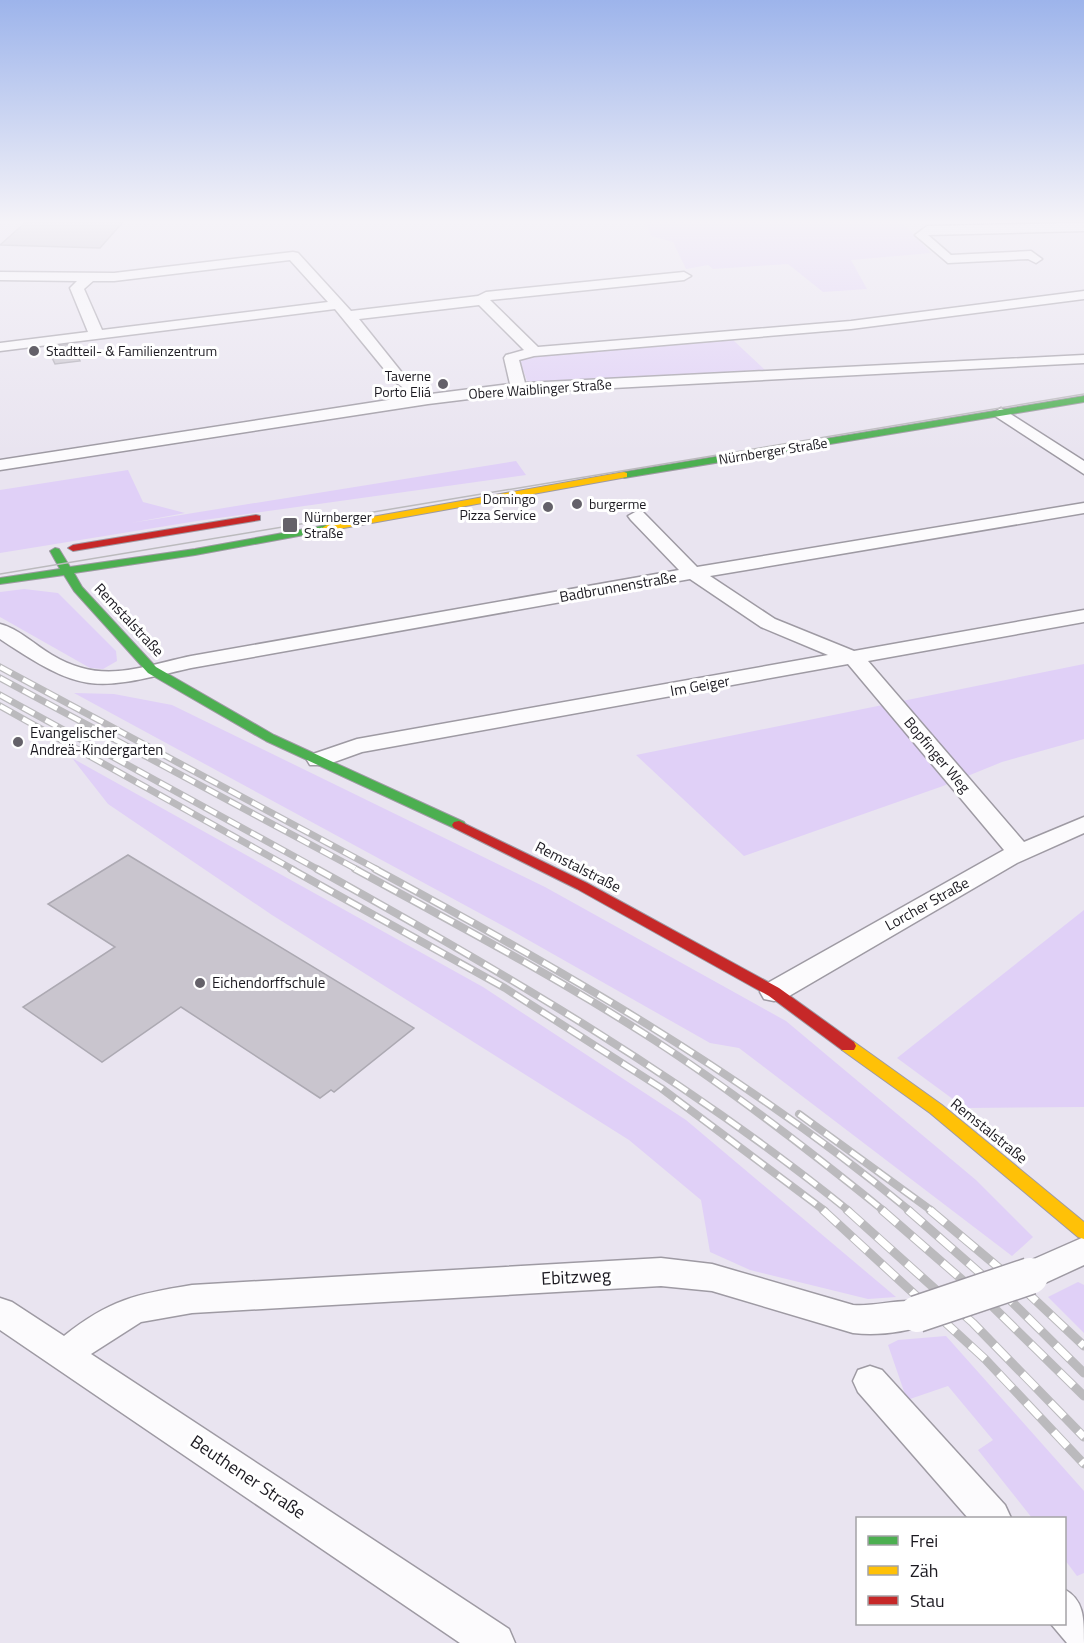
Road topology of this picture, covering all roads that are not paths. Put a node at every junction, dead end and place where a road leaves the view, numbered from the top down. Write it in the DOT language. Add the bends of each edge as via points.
graph roads {
  1 [pos="82,299"];
  2 [pos="331,299"];
  3 [pos="486,299"];
  4 [pos="1063,299"];
  5 [pos="482,300"];
  6 [pos="342,311"];
  7 [pos="97,335"];
  8 [pos="0,347"];
  9 [pos="534,352"];
  10 [pos="1084,359"];
  11 [pos="1084,386"];
  12 [pos="519,388"];
  13 [pos="428,399"];
  14 [pos="1084,399"];
  15 [pos="1001,413"];
  16 [pos="0,465"];
  17 [pos="1084,469"];
  18 [pos="521,479"];
  19 [pos="1084,508"];
  20 [pos="273,516"];
  21 [pos="637,516"];
  22 [pos="66,571"];
  23 [pos="693,573"];
  24 [pos="0,581"];
  25 [pos="1084,616"];
  26 [pos="0,630"];
  27 [pos="855,658"];
  28 [pos="152,670"];
  29 [pos="318,760"];
  30 [pos="1084,824"];
  31 [pos="1019,852"];
  32 [pos="774,992"];
  33 [pos="1084,1232"];
  34 [pos="1084,1250"];
  35 [pos="0,1312"];
  36 [pos="66,1355"];
  37 [pos="870,1381"];
  38 [pos="991,1517"];
  39 [pos="1066,1609"];
  40 [pos="1084,1633"];
  41 [pos="495,1643"];
  1 -- 7 [label="street"];
  2 -- 6 [label="street"];
  3 -- 5 [label="street"];
  4 -- 9 [label="street" via="851,325"];
  5 -- 6 [label="street"];
  5 -- 9 [label="street"];
  6 -- 7 [label="street"];
  6 -- 13 [label="street" via="398,377"];
  7 -- 8 [label="street"];
  9 -- 12 [label="street" via="511,358"];
  10 -- 12 [label="street, Obere Waiblinger Straße"];
  11 -- 18 [label="main road, Nürnberger Straße"];
  12 -- 13 [label="street, Obere Waiblinger Straße"];
  13 -- 16 [label="street, Obere Waiblinger Straße"];
  14 -- 15 [label="main road, Nürnberger Straße"];
  15 -- 17 [label="street"];
  15 -- 22 [label="main road, Nürnberger Straße"];
  19 -- 23 [label="street, Badbrunnenstraße"];
  20 -- 22 [label="main road, Remstalstraße" via="49,552"];
  21 -- 23 [label="street"];
  22 -- 24 [label="main road, Nürnberger Straße"];
  22 -- 28 [label="main road, Remstalstraße"];
  23 -- 27 [label="street" via="768,623"];
  23 -- 28 [label="street, Badbrunnenstraße"];
  25 -- 27 [label="street, Im Geiger"];
  26 -- 28 [label="street, Badbrunnenstraße" via="86,678 119,678"];
  27 -- 29 [label="street, Im Geiger" via="357,746"];
  27 -- 31 [label="street, Bopfinger Weg"];
  28 -- 29 [label="main road, Remstalstraße" via="207,704"];
  29 -- 32 [label="main road, Remstalstraße" via="582,886"];
  30 -- 31 [label="street, Lorcher Straße"];
  31 -- 32 [label="street, Lorcher Straße"];
  32 -- 33 [label="main road, Remstalstraße" via="936,1109"];
  34 -- 36 [label="street, Ebitzweg, bridge" via="1030,1276 917,1314 879,1320 854,1319 714,1275 661,1272 192,1299 134,1309 92,1333"];
  35 -- 36 [label="street, Beuthener Straße"];
  36 -- 41 [label="street, Beuthener Straße"];
  37 -- 38 [label="street"];
  39 -- 40 [label="street"];
}
